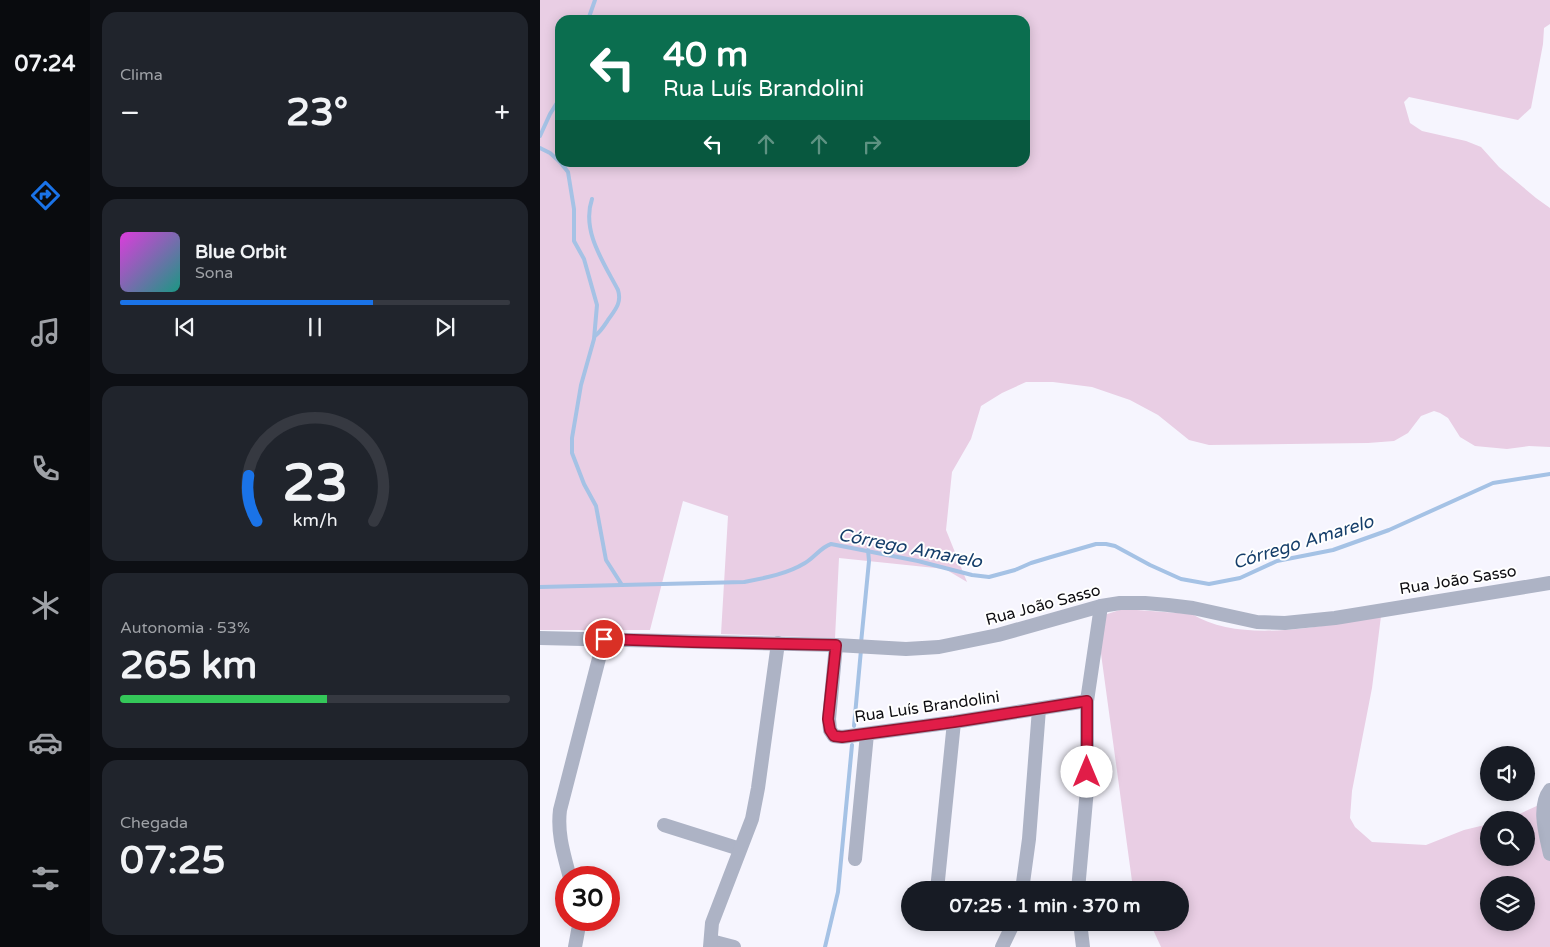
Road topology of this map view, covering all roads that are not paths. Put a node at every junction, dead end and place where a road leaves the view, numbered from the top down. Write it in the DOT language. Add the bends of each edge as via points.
graph roads {
  1 [pos="1550,583"];
  2 [pos="1101,606"];
  3 [pos="540,638"];
  4 [pos="604,639"];
  5 [pos="778,644"];
  6 [pos="836,645"];
  7 [pos="1087,701"];
  8 [pos="1039,709"];
  9 [pos="954,722"];
  10 [pos="868,734"];
  11 [pos="1550,790"];
  12 [pos="664,825"];
  13 [pos="740,849"];
  14 [pos="1550,854"];
  15 [pos="855,859"];
  16 [pos="567,866"];
  17 [pos="938,881"];
  18 [pos="1023,881"];
  19 [pos="1079,881"];
  20 [pos="578,931"];
  21 [pos="1010,931"];
  22 [pos="1081,931"];
  23 [pos="710,944"];
  24 [pos="575,947"];
  25 [pos="734,947"];
  26 [pos="1002,947"];
  27 [pos="1083,947"];
  1 -- 2 [label="street, Rua João Sasso" via="1335,618 1285,623 1257,622 1168,605 1128,603"];
  2 -- 6 [label="street, Rua João Sasso" via="1006,633 939,647 906,649"];
  2 -- 7 [label="street"];
  3 -- 4 [label="street, Rua João Sasso"];
  4 -- 5 [label="street, Rua João Sasso"];
  4 -- 16 [label="street" via="560,810 560,842"];
  5 -- 6 [label="street, Rua João Sasso"];
  5 -- 13 [label="street" via="758,788 752,819"];
  6 -- 10 [label="street, Rua Luís Brandolini" via="828,719 830,730 834,736 842,737"];
  7 -- 8 [label="street, Rua Luís Brandolini"];
  7 -- 19 [label="street" via="1087,790"];
  8 -- 9 [label="street, Rua Luís Brandolini"];
  8 -- 18 [label="street"];
  9 -- 10 [label="street, Rua Luís Brandolini"];
  9 -- 17 [label="street"];
  10 -- 15 [label="street"];
  11 -- 14 [label="street" via="1545,799 1544,824"];
  12 -- 13 [label="street"];
  13 -- 23 [label="street" via="712,923"];
  20 -- 24 [label="street"];
  21 -- 26 [label="street"];
  22 -- 27 [label="street"];
  23 -- 25 [label="street"];
}
